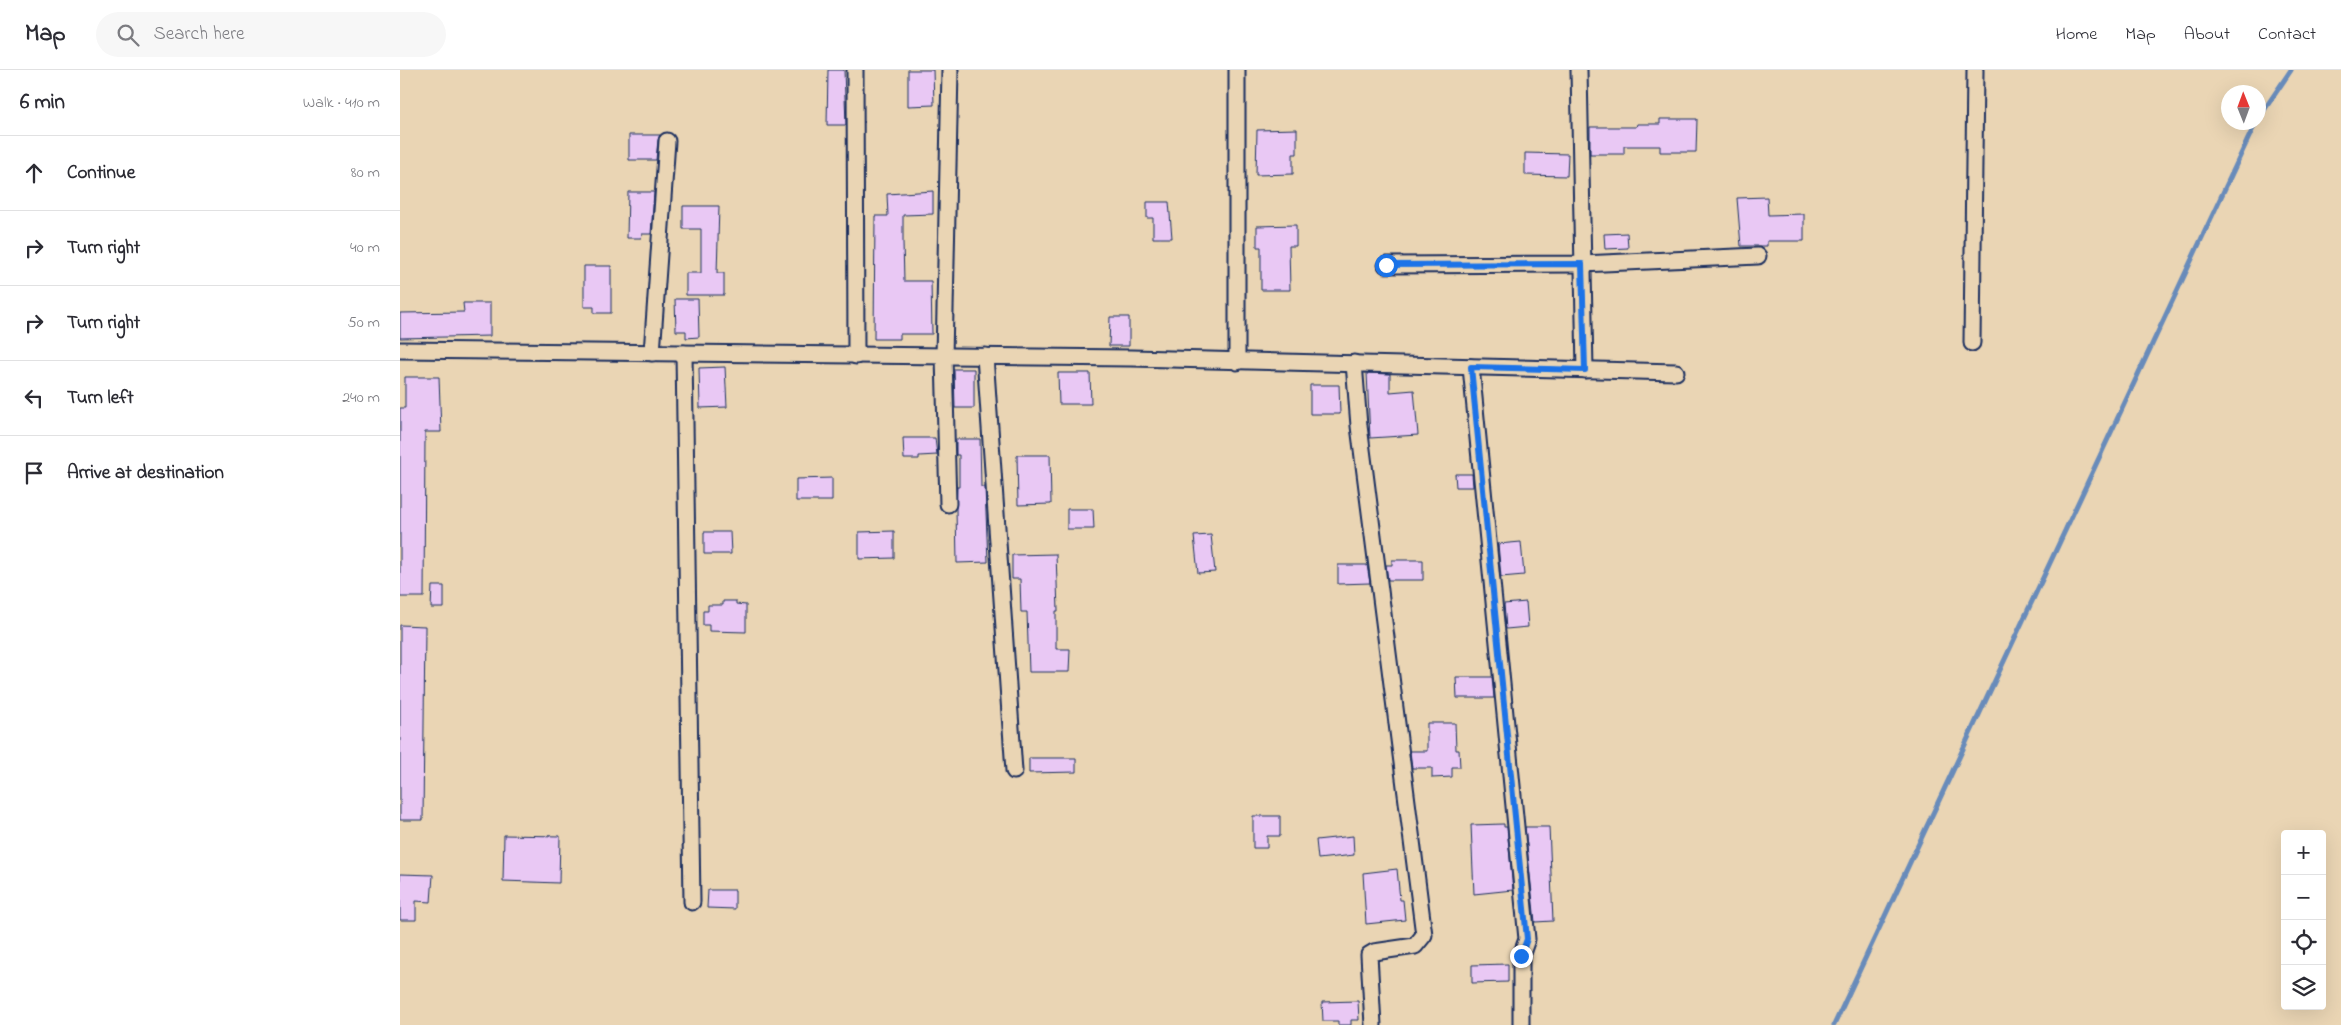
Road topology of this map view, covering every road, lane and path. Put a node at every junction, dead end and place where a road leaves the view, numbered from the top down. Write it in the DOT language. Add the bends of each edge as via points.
graph roads {
  1 [pos="855,70"];
  2 [pos="950,70"];
  3 [pos="1237,70"];
  4 [pos="1578,70"];
  5 [pos="1975,70"];
  6 [pos="667,141"];
  7 [pos="1758,256"];
  8 [pos="1582,264"];
  9 [pos="1386,265"];
  10 [pos="1972,343"];
  11 [pos="400,350"];
  12 [pos="652,353"];
  13 [pos="684,353"];
  14 [pos="856,356"];
  15 [pos="985,356"];
  16 [pos="944,357"];
  17 [pos="1237,362"];
  18 [pos="1354,363"];
  19 [pos="1471,367"];
  20 [pos="1585,370"];
  21 [pos="1676,372"];
  22 [pos="948,504"];
  23 [pos="1014,771"];
  24 [pos="692,902"];
  25 [pos="1373,1025"];
  26 [pos="1521,1025"];
  1 -- 14 [label="street"];
  2 -- 16 [label="street"];
  3 -- 17 [label="street"];
  4 -- 8 [label="street"];
  5 -- 10 [label="street"];
  6 -- 12 [label="street"];
  7 -- 8 [label="street"];
  8 -- 9 [label="street"];
  8 -- 20 [label="street"];
  11 -- 12 [label="street"];
  12 -- 13 [label="street"];
  13 -- 14 [label="street"];
  13 -- 24 [label="street"];
  14 -- 16 [label="street"];
  15 -- 16 [label="street"];
  15 -- 17 [label="street"];
  15 -- 23 [label="street"];
  16 -- 22 [label="street"];
  17 -- 18 [label="street"];
  18 -- 19 [label="street"];
  18 -- 25 [label="street" via="1359,426 1424,935 1415,946 1368,955"];
  19 -- 20 [label="street"];
  19 -- 26 [label="street" via="1527,939 1521,956"];
  20 -- 21 [label="street"];
}
